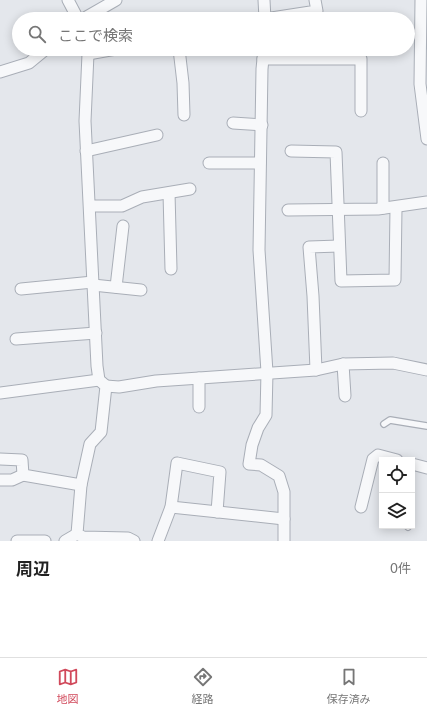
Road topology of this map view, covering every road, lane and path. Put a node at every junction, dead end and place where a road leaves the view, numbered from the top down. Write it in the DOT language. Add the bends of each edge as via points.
graph roads {
  1 [pos="68,0"];
  2 [pos="116,0"];
  3 [pos="264,0"];
  4 [pos="315,0"];
  5 [pos="421,0"];
  6 [pos="74,12"];
  7 [pos="95,12"];
  8 [pos="264,12"];
  9 [pos="310,12"];
  10 [pos="38,56"];
  11 [pos="87,56"];
  12 [pos="180,56"];
  13 [pos="263,56"];
  14 [pos="302,56"];
  15 [pos="0,72"];
  16 [pos="424,84"];
  17 [pos="361,112"];
  18 [pos="184,115"];
  19 [pos="233,123"];
  20 [pos="262,125"];
  21 [pos="157,135"];
  22 [pos="427,138"];
  23 [pos="86,151"];
  24 [pos="291,151"];
  25 [pos="210,163"];
  26 [pos="260,163"];
  27 [pos="383,163"];
  28 [pos="190,189"];
  29 [pos="169,194"];
  30 [pos="427,202"];
  31 [pos="90,206"];
  32 [pos="383,208"];
  33 [pos="396,208"];
  34 [pos="288,210"];
  35 [pos="337,210"];
  36 [pos="123,226"];
  37 [pos="339,246"];
  38 [pos="171,269"];
  39 [pos="93,283"];
  40 [pos="116,287"];
  41 [pos="21,289"];
  42 [pos="141,290"];
  43 [pos="96,333"];
  44 [pos="16,340"];
  45 [pos="343,364"];
  46 [pos="316,370"];
  47 [pos="427,370"];
  48 [pos="267,372"];
  49 [pos="199,378"];
  50 [pos="103,383"];
  51 [pos="0,393"];
  52 [pos="345,396"];
  53 [pos="199,407"];
  54 [pos="384,424"];
  55 [pos="427,426"];
  56 [pos="386,457"];
  57 [pos="0,459"];
  58 [pos="415,465"];
  59 [pos="427,468"];
  60 [pos="23,475"];
  61 [pos="0,480"];
  62 [pos="81,485"];
  63 [pos="171,507"];
  64 [pos="361,507"];
  65 [pos="217,512"];
  66 [pos="284,519"];
  67 [pos="77,534"];
  68 [pos="118,539"];
  69 [pos="17,541"];
  70 [pos="45,541"];
  71 [pos="65,541"];
  72 [pos="134,541"];
  73 [pos="158,541"];
  74 [pos="284,541"];
  1 -- 6 [label="street"];
  2 -- 7 [label="street"];
  3 -- 8 [label="street"];
  4 -- 9 [label="street" via="317,11"];
  5 -- 16 [label="street"];
  10 -- 15 [label="street" via="29,64"];
  11 -- 23 [label="street"];
  12 -- 18 [label="street"];
  13 -- 20 [label="street"];
  14 -- 17 [label="street" via="361,59"];
  16 -- 22 [label="street"];
  19 -- 20 [label="street"];
  20 -- 26 [label="street"];
  21 -- 23 [label="street"];
  23 -- 31 [label="street"];
  24 -- 35 [label="street" via="336,152"];
  25 -- 26 [label="street"];
  26 -- 48 [label="street" via="259,250"];
  27 -- 32 [label="street"];
  28 -- 29 [label="street"];
  29 -- 31 [label="street" via="142,197 122,206"];
  29 -- 38 [label="street"];
  30 -- 33 [label="street"];
  31 -- 39 [label="street"];
  32 -- 33 [label="street"];
  32 -- 35 [label="street"];
  33 -- 37 [label="street" via="395,280 341,280"];
  34 -- 35 [label="street"];
  35 -- 37 [label="street"];
  36 -- 40 [label="street"];
  37 -- 46 [label="street" via="309,248 314,296"];
  39 -- 40 [label="street"];
  39 -- 41 [label="street"];
  39 -- 43 [label="street"];
  40 -- 42 [label="street"];
  43 -- 44 [label="street"];
  43 -- 50 [label="street"];
  45 -- 46 [label="street"];
  45 -- 47 [label="street" via="393,363"];
  45 -- 52 [label="street"];
  46 -- 48 [label="street"];
  48 -- 49 [label="street"];
  48 -- 66 [label="street" via="266,415 252,445 249,464 261,465 279,476 284,492"];
  49 -- 50 [label="street" via="119,387"];
  49 -- 53 [label="street"];
  50 -- 51 [label="street"];
  50 -- 62 [label="street" via="101,432 90,444"];
  54 -- 55 [label="lane" via="390,420"];
  56 -- 64 [label="street" via="378,455 373,459"];
  57 -- 60 [label="street" via="22,460"];
  58 -- 59 [label="street"];
  60 -- 61 [label="street" via="12,480"];
  60 -- 62 [label="street"];
  62 -- 67 [label="street"];
  63 -- 65 [label="street"];
  63 -- 65 [label="street" via="177,463 220,472"];
  63 -- 73 [label="street"];
  65 -- 66 [label="street"];
  66 -- 74 [label="street"];
  67 -- 68 [label="street" via="83,537"];
  67 -- 71 [label="street"];
  68 -- 72 [label="street" via="128,538"];
  69 -- 70 [label="street"];
}
